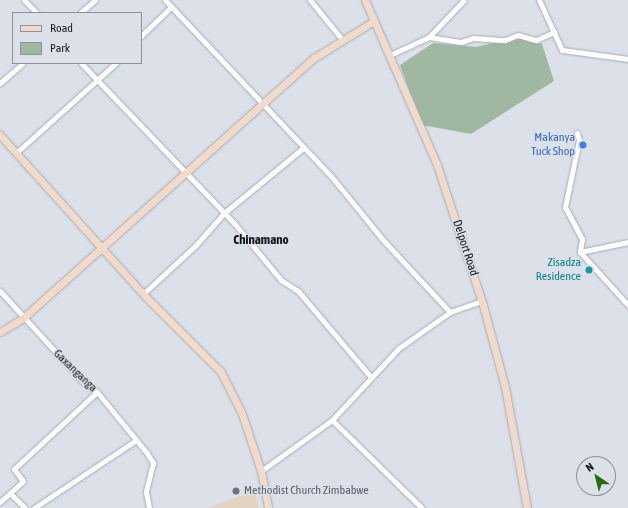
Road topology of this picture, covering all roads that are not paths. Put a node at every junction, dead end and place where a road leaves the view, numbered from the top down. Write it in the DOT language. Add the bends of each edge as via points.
graph roads {
  1 [pos="24,0"];
  2 [pos="95,0"];
  3 [pos="165,0"];
  4 [pos="310,0"];
  5 [pos="365,0"];
  6 [pos="464,0"];
  7 [pos="539,0"];
  8 [pos="171,7"];
  9 [pos="36,12"];
  10 [pos="81,12"];
  11 [pos="374,21"];
  12 [pos="554,32"];
  13 [pos="142,35"];
  14 [pos="429,37"];
  15 [pos="342,38"];
  16 [pos="390,55"];
  17 [pos="628,59"];
  18 [pos="22,64"];
  19 [pos="82,64"];
  20 [pos="115,64"];
  21 [pos="98,82"];
  22 [pos="0,83"];
  23 [pos="260,104"];
  24 [pos="577,133"];
  25 [pos="0,135"];
  26 [pos="304,148"];
  27 [pos="16,153"];
  28 [pos="184,170"];
  29 [pos="224,213"];
  30 [pos="628,242"];
  31 [pos="102,248"];
  32 [pos="580,252"];
  33 [pos="0,291"];
  34 [pos="143,294"];
  35 [pos="482,301"];
  36 [pos="628,305"];
  37 [pos="450,312"];
  38 [pos="23,318"];
  39 [pos="0,332"];
  40 [pos="370,376"];
  41 [pos="97,392"];
  42 [pos="332,420"];
  43 [pos="135,441"];
  44 [pos="261,471"];
  45 [pos="11,494"];
  46 [pos="0,502"];
  47 [pos="421,507"];
  48 [pos="25,508"];
  49 [pos="34,508"];
  50 [pos="149,508"];
  51 [pos="268,508"];
  52 [pos="527,508"];
  1 -- 9 [label="street"];
  2 -- 10 [label="street"];
  3 -- 8 [label="street"];
  4 -- 15 [label="street"];
  5 -- 11 [label="street, Delport Road"];
  6 -- 14 [label="street"];
  7 -- 12 [label="street"];
  8 -- 13 [label="street"];
  8 -- 23 [label="street"];
  11 -- 15 [label="street"];
  11 -- 16 [label="street, Delport Road"];
  12 -- 14 [label="street" via="536,40 518,35 505,40 473,38 461,42"];
  12 -- 17 [label="street" via="562,50"];
  14 -- 16 [label="street"];
  15 -- 23 [label="street"];
  16 -- 35 [label="street, Delport Road" via="437,165"];
  18 -- 22 [label="street"];
  19 -- 21 [label="street"];
  20 -- 21 [label="street"];
  21 -- 27 [label="street"];
  21 -- 28 [label="street"];
  23 -- 26 [label="street"];
  23 -- 28 [label="street"];
  24 -- 32 [label="street" via="577,150 565,203 582,239"];
  25 -- 27 [label="street"];
  26 -- 29 [label="street"];
  26 -- 37 [label="street"];
  27 -- 31 [label="street"];
  28 -- 29 [label="street"];
  28 -- 31 [label="street"];
  29 -- 34 [label="street" via="196,245"];
  29 -- 40 [label="street" via="281,280 298,291 338,335"];
  30 -- 32 [label="street"];
  31 -- 34 [label="street"];
  31 -- 38 [label="street"];
  32 -- 36 [label="street"];
  33 -- 38 [label="street, Gaxanganga"];
  34 -- 44 [label="street" via="203,351 232,387"];
  35 -- 37 [label="street"];
  35 -- 52 [label="street, Delport Road" via="507,394"];
  37 -- 40 [label="street" via="399,348"];
  38 -- 39 [label="street"];
  38 -- 41 [label="street, Gaxanganga"];
  40 -- 42 [label="street"];
  41 -- 43 [label="street, Gaxanganga"];
  41 -- 45 [label="street" via="14,469 22,481"];
  42 -- 44 [label="street"];
  42 -- 47 [label="street"];
  43 -- 49 [label="street"];
  43 -- 50 [label="street, Gaxanganga" via="153,463 146,492"];
  44 -- 51 [label="street"];
  45 -- 46 [label="street"];
  45 -- 48 [label="street"];
}
